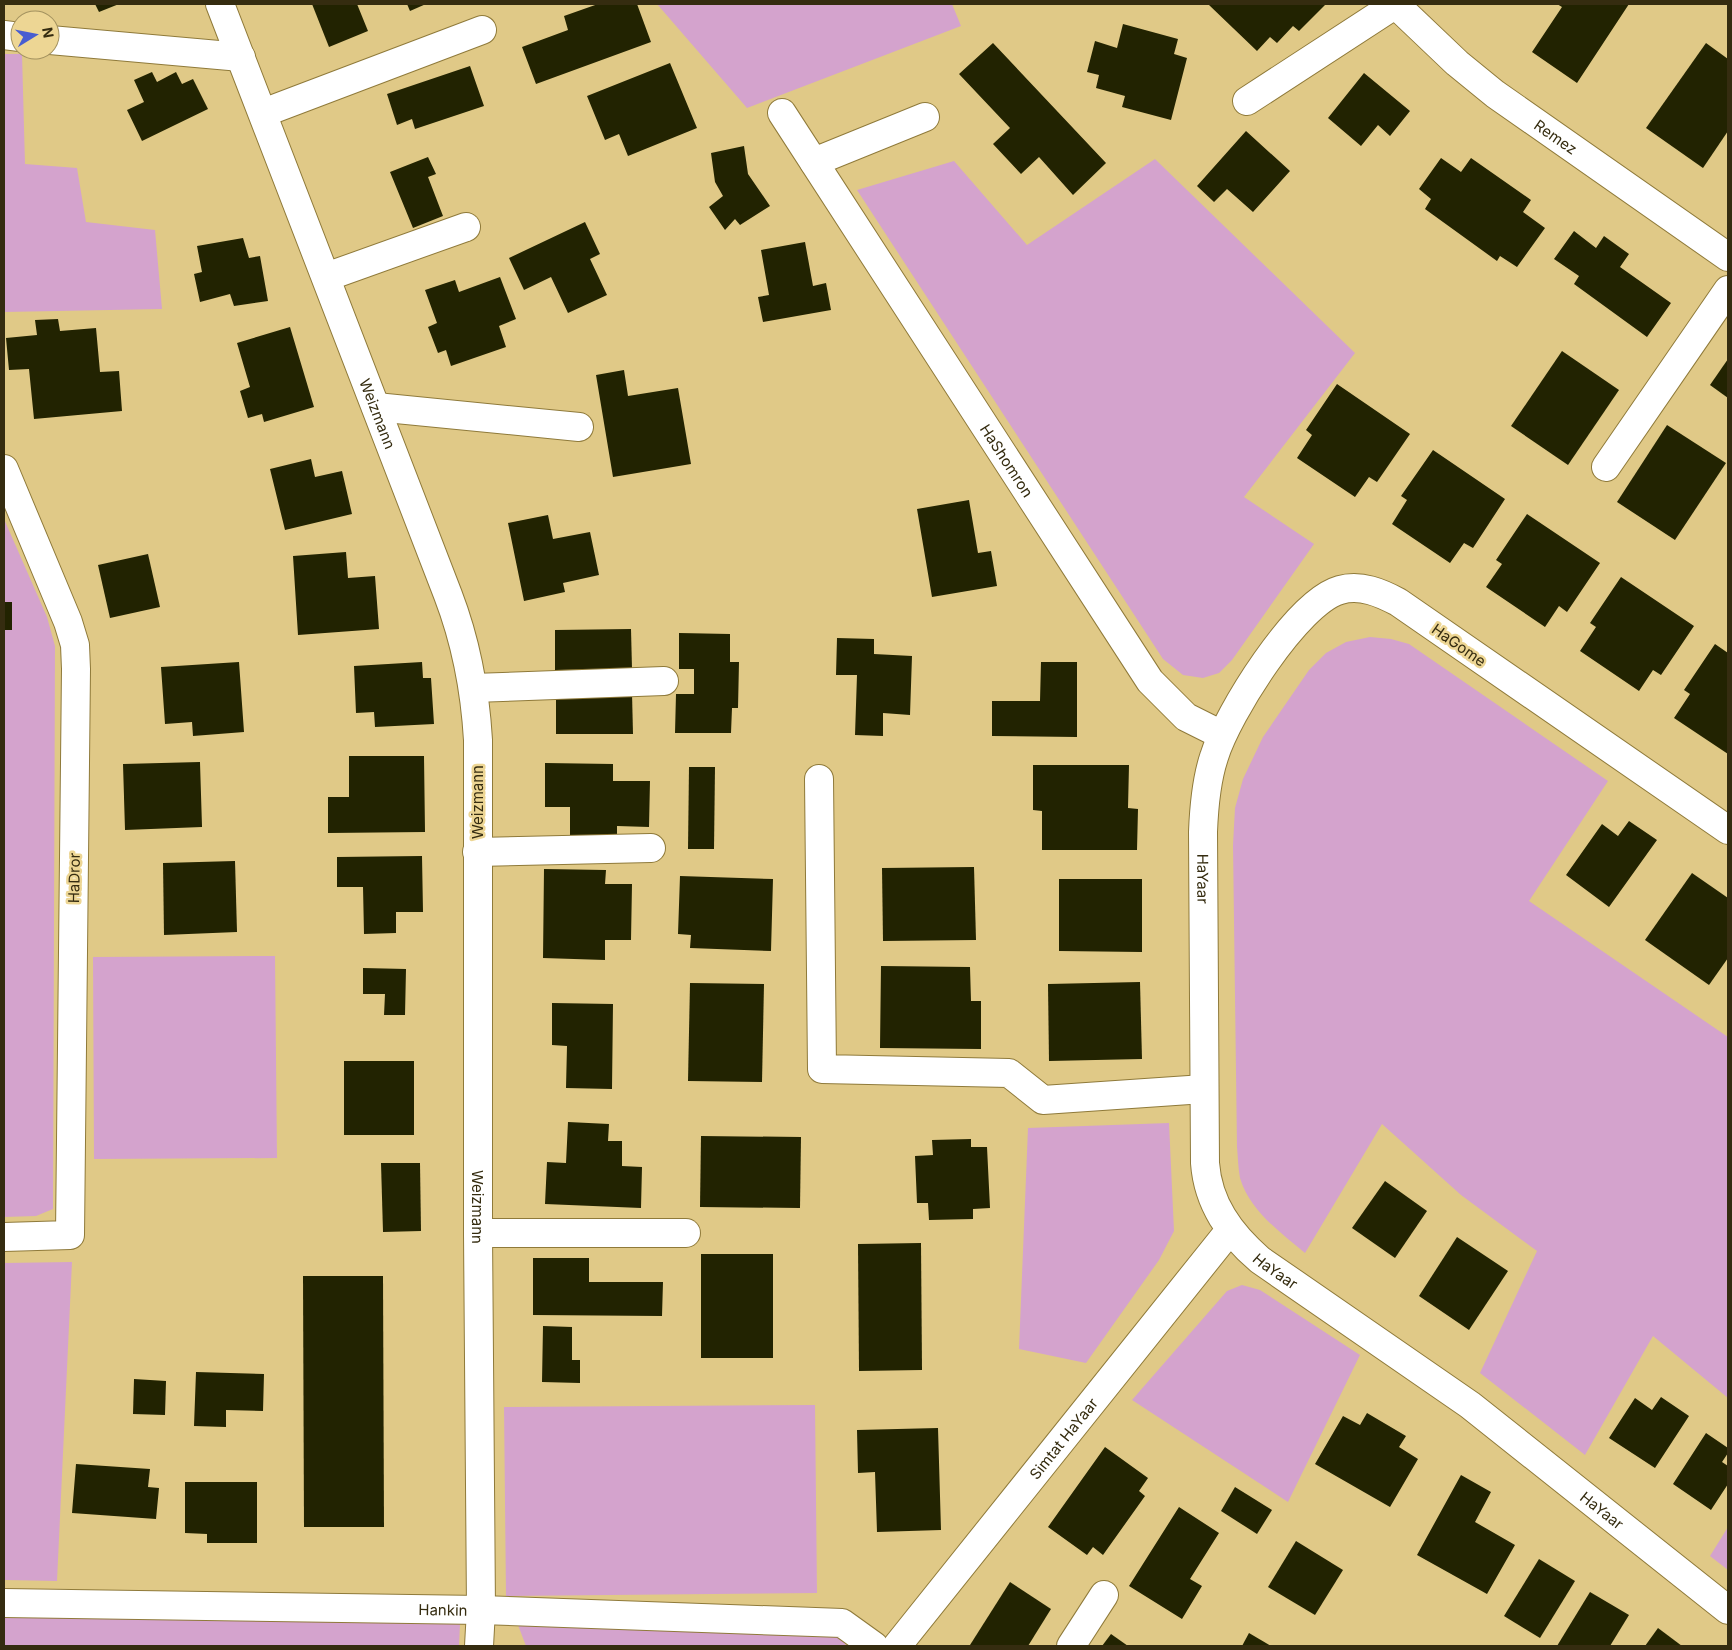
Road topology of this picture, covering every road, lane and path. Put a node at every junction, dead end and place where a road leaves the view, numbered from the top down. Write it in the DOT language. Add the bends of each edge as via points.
graph roads {
  1 [pos="220,4"];
  2 [pos="1395,4"];
  3 [pos="482,30"];
  4 [pos="60,41"];
  5 [pos="241,57"];
  6 [pos="1248,101"];
  7 [pos="263,113"];
  8 [pos="782,114"];
  9 [pos="925,117"];
  10 [pos="814,162"];
  11 [pos="466,227"];
  12 [pos="1724,246"];
  13 [pos="326,277"];
  14 [pos="1728,290"];
  15 [pos="376,407"];
  16 [pos="579,427"];
  17 [pos="1606,467"];
  18 [pos="4,469"];
  19 [pos="664,681"];
  20 [pos="474,688"];
  21 [pos="1222,735"];
  22 [pos="819,779"];
  23 [pos="1728,830"];
  24 [pos="651,848"];
  25 [pos="477,852"];
  26 [pos="1204,1089"];
  27 [pos="1230,1230"];
  28 [pos="478,1233"];
  29 [pos="686,1233"];
  30 [pos="4,1237"];
  31 [pos="1104,1595"];
  32 [pos="4,1603"];
  33 [pos="481,1610"];
  34 [pos="1728,1610"];
  35 [pos="479,1646"];
  36 [pos="874,1646"];
  37 [pos="897,1646"];
  38 [pos="1071,1646"];
  1 -- 5 [label="street, Weizmann"];
  2 -- 6 [label="street"];
  2 -- 12 [label="street, Remez" via="1495,94"];
  3 -- 7 [label="street"];
  4 -- 5 [label="street"];
  5 -- 7 [label="street, Weizmann"];
  7 -- 13 [label="street, Weizmann"];
  8 -- 10 [label="street, HaShomron"];
  9 -- 10 [label="street"];
  10 -- 21 [label="street, HaShomron" via="1150,681 1186,717"];
  11 -- 13 [label="street"];
  13 -- 15 [label="street, Weizmann"];
  14 -- 17 [label="street"];
  15 -- 16 [label="street"];
  15 -- 20 [label="street, Weizmann" via="457,619"];
  18 -- 30 [label="street, HaDror" via="68,622 75,645 76,669 70,1235"];
  19 -- 20 [label="street"];
  20 -- 25 [label="street, Weizmann" via="478,740"];
  21 -- 23 [label="street, HaGome" via="1244,695 1307,611 1318,601 1340,590 1367,589 1398,602"];
  21 -- 26 [label="street, HaYaar" via="1206,785 1203,816"];
  22 -- 26 [label="street" via="822,1070 1009,1073 1042,1100"];
  24 -- 25 [label="street"];
  25 -- 28 [label="street, Weizmann"];
  26 -- 27 [label="street, HaYaar" via="1206,1175 1217,1209"];
  27 -- 34 [label="street, HaYaar" via="1273,1270 1470,1405"];
  27 -- 37 [label="street, Simtat HaYaar"];
  28 -- 29 [label="street"];
  28 -- 33 [label="street, Weizmann"];
  31 -- 38 [label="street"];
  32 -- 33 [label="street, Hankin"];
  33 -- 35 [label="street, Weizmann"];
  33 -- 36 [label="street, Hankin" via="842,1623"];
}
